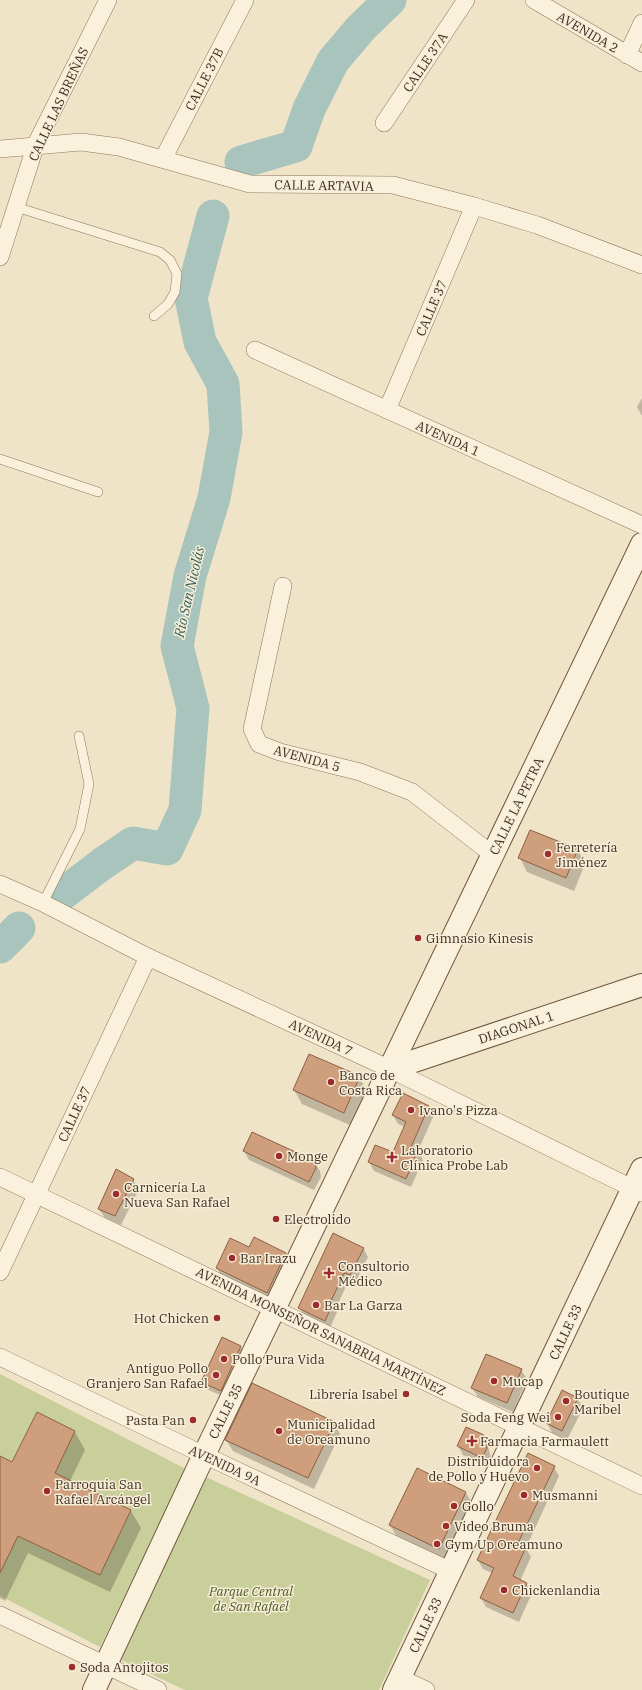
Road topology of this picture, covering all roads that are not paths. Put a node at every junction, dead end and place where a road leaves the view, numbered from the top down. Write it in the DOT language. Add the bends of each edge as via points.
graph roads {
  1 [pos="108,0"];
  2 [pos="245,0"];
  3 [pos="466,0"];
  4 [pos="534,0"];
  5 [pos="642,23"];
  6 [pos="627,55"];
  7 [pos="642,63"];
  8 [pos="384,123"];
  9 [pos="36,144"];
  10 [pos="0,149"];
  11 [pos="163,158"];
  12 [pos="474,206"];
  13 [pos="16,207"];
  14 [pos="0,256"];
  15 [pos="642,265"];
  16 [pos="154,316"];
  17 [pos="255,350"];
  18 [pos="388,410"];
  19 [pos="0,459"];
  20 [pos="98,492"];
  21 [pos="642,525"];
  22 [pos="642,544"];
  23 [pos="283,586"];
  24 [pos="79,736"];
  25 [pos="493,855"];
  26 [pos="0,884"];
  27 [pos="43,903"];
  28 [pos="148,957"];
  29 [pos="642,985"];
  30 [pos="390,1069"];
  31 [pos="642,1169"];
  32 [pos="0,1177"];
  33 [pos="637,1191"];
  34 [pos="36,1194"];
  35 [pos="0,1272"];
  36 [pos="274,1308"];
  37 [pos="0,1357"];
  38 [pos="519,1427"];
  39 [pos="204,1455"];
  40 [pos="642,1486"];
  41 [pos="451,1571"];
  42 [pos="0,1615"];
  43 [pos="105,1665"];
  44 [pos="397,1684"];
  45 [pos="94,1690"];
  46 [pos="158,1690"];
  47 [pos="426,1690"];
  1 -- 9 [label="street, CALLE LAS BREÑAS"];
  2 -- 11 [label="street, CALLE 37B"];
  3 -- 8 [label="street, CALLE 37A"];
  4 -- 6 [label="street, AVENIDA 2"];
  5 -- 6 [label="street"];
  6 -- 7 [label="street, AVENIDA 2"];
  9 -- 10 [label="street, CALLE ARTAVIA"];
  9 -- 11 [label="street, CALLE ARTAVIA" via="81,142 119,147"];
  9 -- 13 [label="street, CALLE LAS BREÑAS"];
  11 -- 12 [label="street, CALLE ARTAVIA" via="250,184 393,185"];
  12 -- 15 [label="street, CALLE ARTAVIA" via="537,226"];
  12 -- 18 [label="street, CALLE 37"];
  13 -- 14 [label="street, CALLE LAS BREÑAS"];
  13 -- 16 [label="lane" via="160,252 170,260 177,274 175,292 168,304"];
  17 -- 18 [label="street, AVENIDA 1"];
  18 -- 21 [label="street, AVENIDA 1"];
  19 -- 20 [label="lane"];
  22 -- 25 [label="main road, CALLE LA PETRA"];
  23 -- 25 [label="street, AVENIDA 5" via="252,729 259,744 280,752 360,772 412,792"];
  24 -- 27 [label="lane" via="89,784 80,829"];
  25 -- 30 [label="main road, CALLE LA PETRA"];
  26 -- 27 [label="street, AVENIDA 7"];
  27 -- 28 [label="street, AVENIDA 7"];
  28 -- 30 [label="street, AVENIDA 7"];
  28 -- 34 [label="street, CALLE 37"];
  29 -- 30 [label="main road, DIAGONAL 1"];
  30 -- 33 [label="street, AVENIDA 7"];
  30 -- 36 [label="main road, CALLE 35"];
  31 -- 33 [label="main road, CALLE 33"];
  32 -- 34 [label="street, AVENIDA MONSEÑOR SANABRIA MARTÍNEZ"];
  33 -- 38 [label="main road, CALLE 33"];
  34 -- 35 [label="street, CALLE 37"];
  34 -- 36 [label="street, AVENIDA MONSEÑOR SANABRIA MARTÍNEZ"];
  36 -- 38 [label="street, AVENIDA MONSEÑOR SANABRIA MARTÍNEZ"];
  36 -- 39 [label="main road, CALLE 35"];
  37 -- 39 [label="street, AVENIDA 9A"];
  38 -- 40 [label="street, AVENIDA MONSEÑOR SANABRIA MARTÍNEZ"];
  38 -- 41 [label="main road, CALLE 33"];
  39 -- 41 [label="street, AVENIDA 9A"];
  39 -- 43 [label="main road, CALLE 35"];
  41 -- 44 [label="main road, CALLE 33"];
  42 -- 43 [label="street"];
  43 -- 45 [label="main road, CALLE 35"];
  43 -- 46 [label="street"];
  44 -- 47 [label="street"];
}
